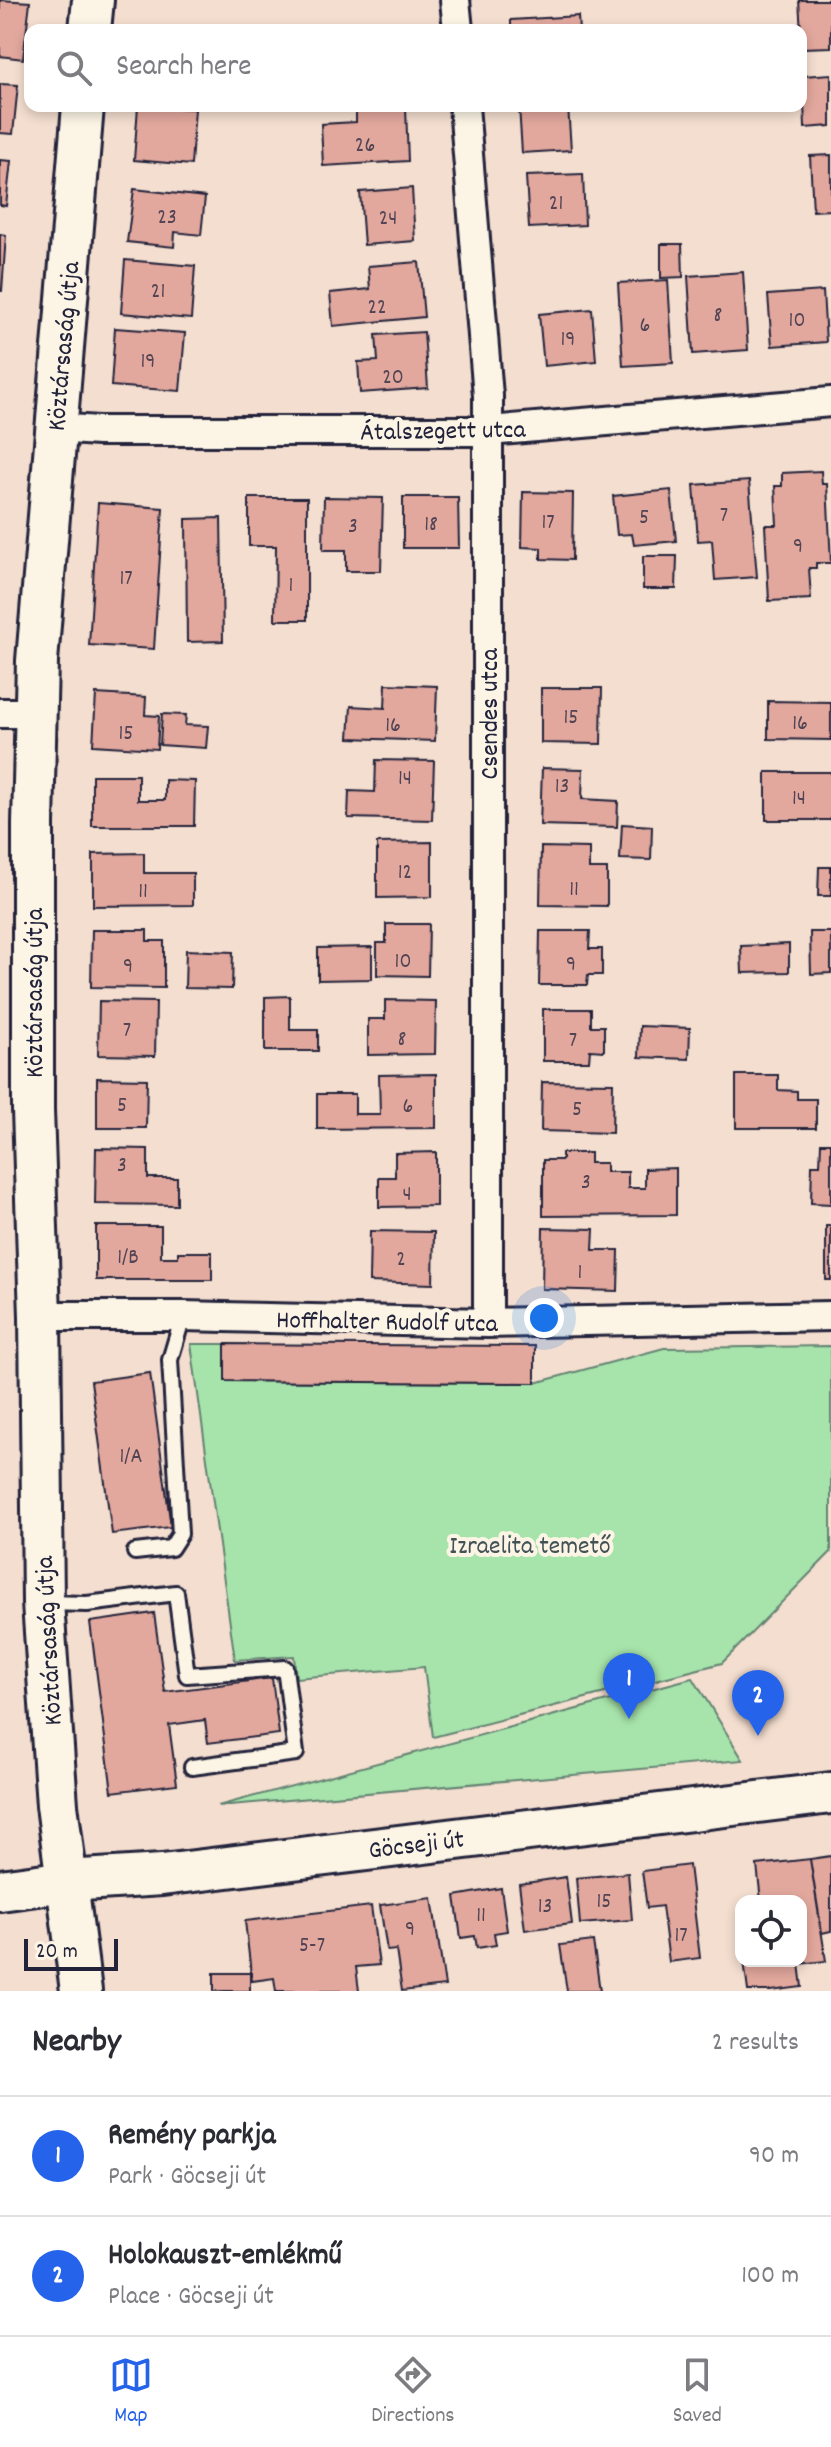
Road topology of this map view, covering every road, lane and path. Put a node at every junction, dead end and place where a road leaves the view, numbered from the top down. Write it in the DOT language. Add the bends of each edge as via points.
graph roads {
  1 [pos="93,0"];
  2 [pos="455,0"];
  3 [pos="91,24"];
  4 [pos="457,24"];
  5 [pos="82,112"];
  6 [pos="464,112"];
  7 [pos="831,402"];
  8 [pos="55,428"];
  9 [pos="489,431"];
  10 [pos="18,713"];
  11 [pos="40,1316"];
  12 [pos="183,1316"];
  13 [pos="831,1316"];
  14 [pos="488,1323"];
  15 [pos="135,1552"];
  16 [pos="43,1603"];
  17 [pos="192,1767"];
  18 [pos="830,1792"];
  19 [pos="67,1881"];
  20 [pos="0,1890"];
  21 [pos="81,1991"];
  1 -- 3 [label="street"];
  2 -- 4 [label="street"];
  5 -- 8 [label="street, Köztársaság útja"];
  6 -- 9 [label="street, Csendes utca"];
  7 -- 9 [label="street, Átalszegett utca"];
  8 -- 9 [label="street, Átalszegett utca"];
  8 -- 10 [label="street, Köztársaság útja" via="37,661"];
  9 -- 14 [label="street, Csendes utca"];
  10 -- 11 [label="street, Köztársaság útja"];
  11 -- 12 [label="street, Hoffhalter Rudolf utca"];
  11 -- 16 [label="street, Köztársaság útja"];
  12 -- 14 [label="street, Hoffhalter Rudolf utca"];
  12 -- 15 [label="lane" via="170,1360 180,1534 171,1548"];
  13 -- 14 [label="street, Hoffhalter Rudolf utca"];
  16 -- 17 [label="lane" via="87,1604 176,1593 187,1675 285,1668 296,1753"];
  16 -- 19 [label="street, Köztársaság útja"];
  18 -- 19 [label="street, Göcseji út" via="162,1875"];
  19 -- 20 [label="street, Göcseji út"];
  19 -- 21 [label="street, Köztársaság útja"];
}
